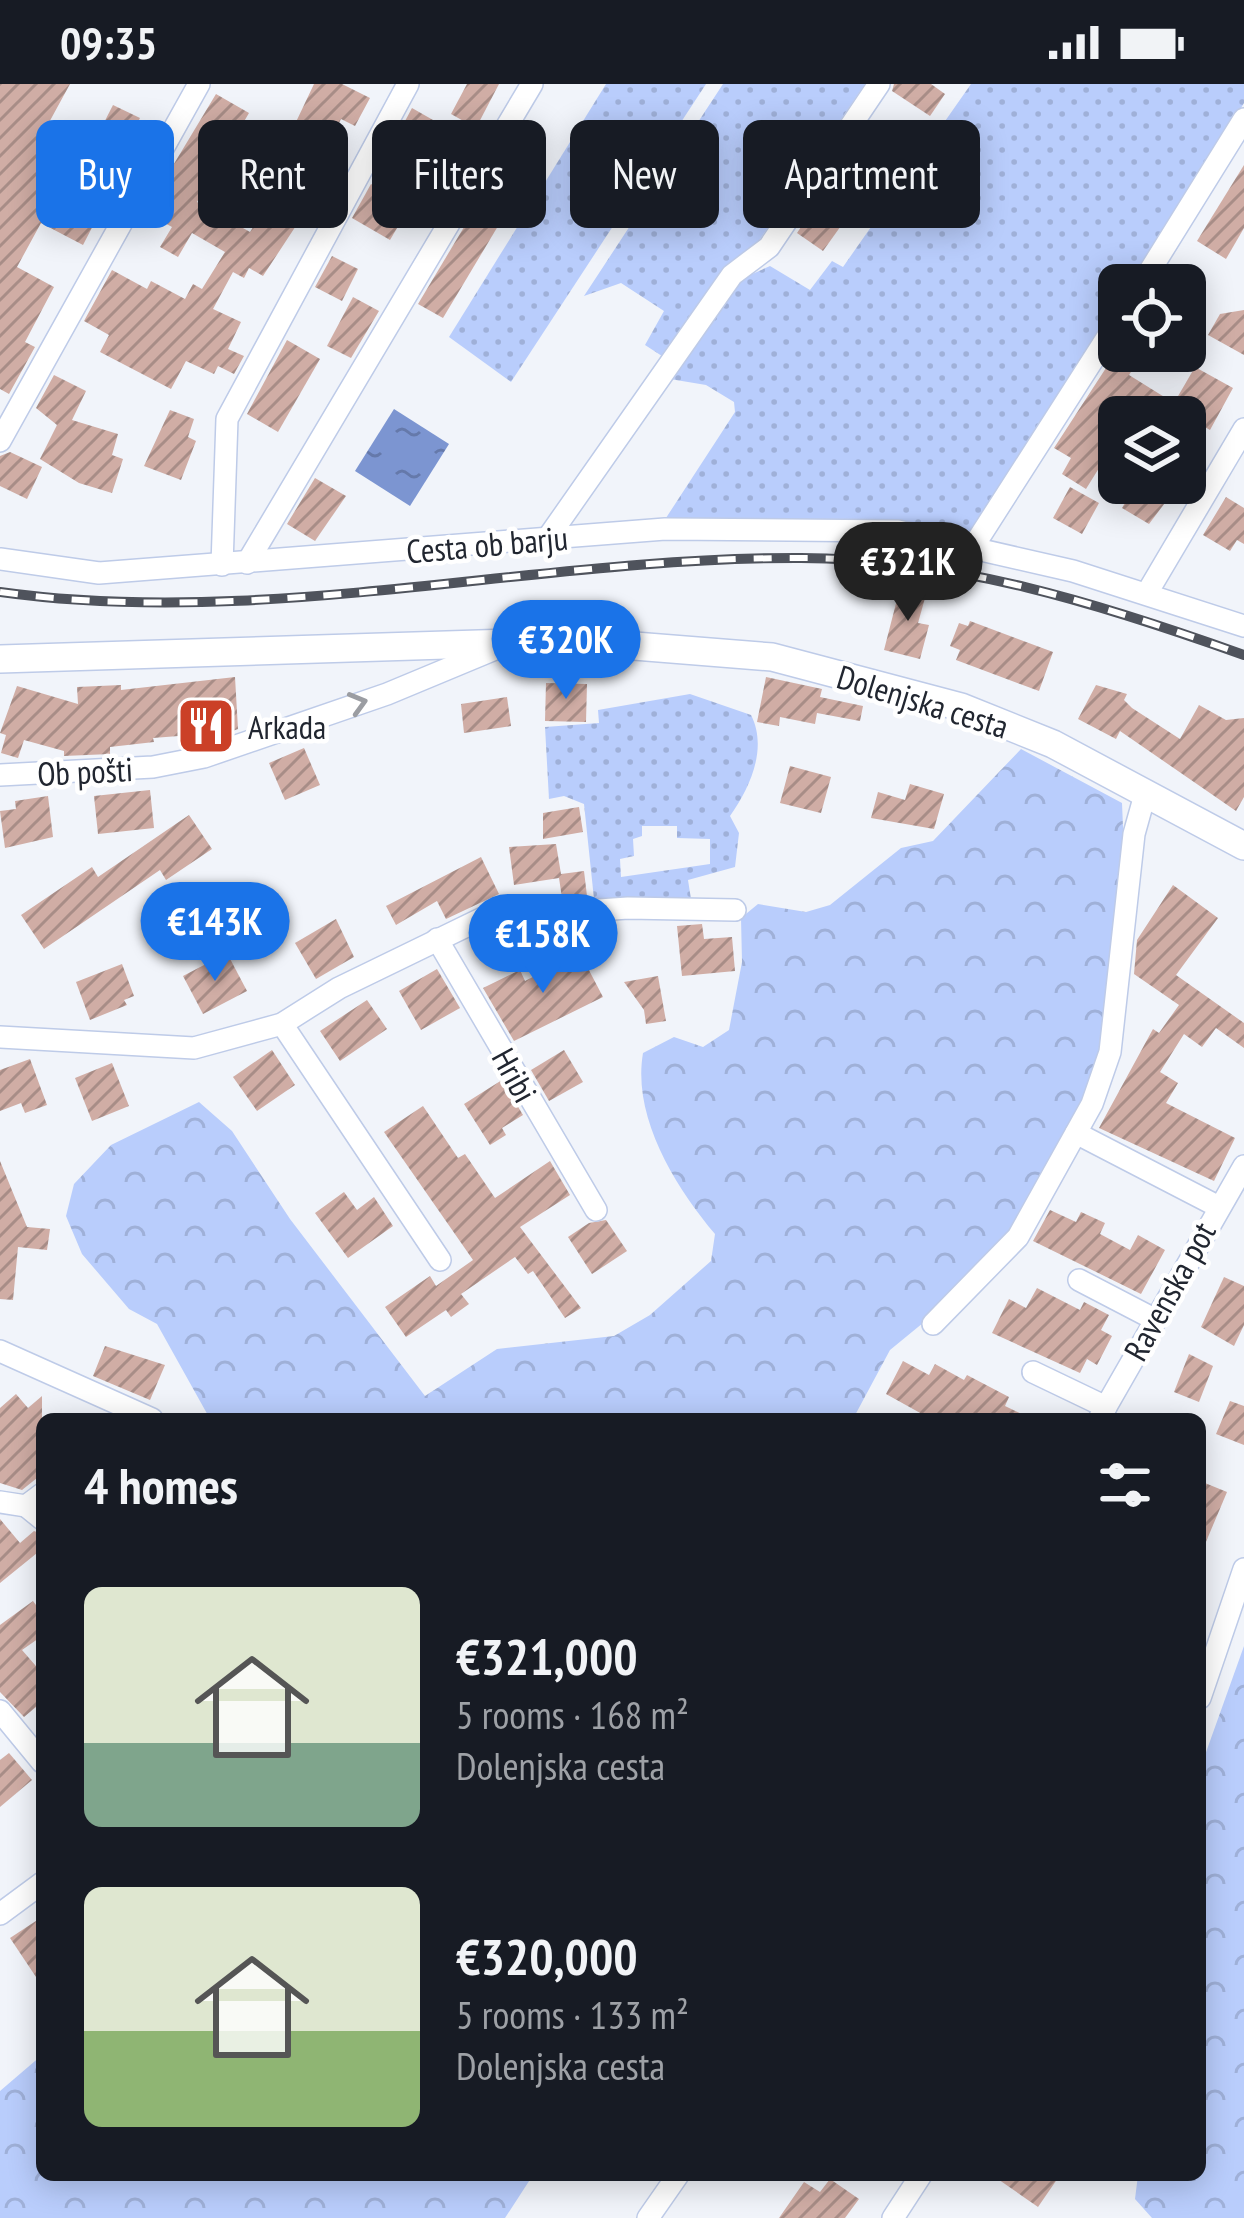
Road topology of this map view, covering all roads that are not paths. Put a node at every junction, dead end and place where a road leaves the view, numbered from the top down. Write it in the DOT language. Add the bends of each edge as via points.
graph roads {
  1 [pos="199,84"];
  2 [pos="408,84"];
  3 [pos="532,84"];
  4 [pos="879,84"];
  5 [pos="1244,119"];
  6 [pos="1154,264"];
  7 [pos="1098,353"];
  8 [pos="1244,429"];
  9 [pos="0,442"];
  10 [pos="547,539"];
  11 [pos="973,547"];
  12 [pos="0,559"];
  13 [pos="247,562"];
  14 [pos="221,565"];
  15 [pos="1147,593"];
  16 [pos="1244,626"];
  17 [pos="509,643"];
  18 [pos="0,659"];
  19 [pos="0,775"];
  20 [pos="1146,791"];
  21 [pos="1244,846"];
  22 [pos="735,910"];
  23 [pos="436,939"];
  24 [pos="282,1024"];
  25 [pos="0,1037"];
  26 [pos="1076,1133"];
  27 [pos="1244,1166"];
  28 [pos="1217,1207"];
  29 [pos="596,1210"];
  30 [pos="440,1260"];
  31 [pos="1078,1280"];
  32 [pos="1153,1318"];
  33 [pos="933,1324"];
  34 [pos="0,1351"];
  35 [pos="1034,1372"];
  36 [pos="134,1413"];
  37 [pos="1102,1413"];
  38 [pos="0,1502"];
  39 [pos="36,1506"];
  40 [pos="1244,1569"];
  41 [pos="1206,1680"];
  42 [pos="0,1711"];
  43 [pos="36,1755"];
  44 [pos="36,1887"];
  45 [pos="0,1914"];
  46 [pos="675,2181"];
  47 [pos="917,2181"];
  48 [pos="648,2218"];
  49 [pos="893,2218"];
  1 -- 9 [label="street"];
  2 -- 14 [label="street" via="227,419"];
  3 -- 13 [label="street"];
  4 -- 10 [label="street" via="769,247 732,275"];
  5 -- 6 [label="street"];
  7 -- 11 [label="street"];
  8 -- 15 [label="street"];
  10 -- 11 [label="street, Cesta ob barju" via="784,526 898,531"];
  10 -- 13 [label="street, Cesta ob barju"];
  11 -- 15 [label="street, Cesta ob barju"];
  12 -- 14 [label="street, Cesta ob barju" via="99,574"];
  13 -- 14 [label="street, Cesta ob barju"];
  15 -- 16 [label="street, Cesta ob barju"];
  17 -- 18 [label="main road, Dolenjska cesta"];
  19 -- 17 [label="street, Ob pošti, one-way" via="204,757"];
  17 -- 20 [label="main road, Dolenjska cesta" via="772,657 961,707"];
  20 -- 21 [label="main road, Dolenjska cesta"];
  20 -- 26 [label="street" via="1134,834 1110,1052"];
  22 -- 23 [label="street" via="537,911 483,918"];
  23 -- 24 [label="street"];
  23 -- 29 [label="street, Hribi"];
  24 -- 25 [label="street" via="194,1048"];
  24 -- 30 [label="street"];
  26 -- 28 [label="street"];
  26 -- 33 [label="street" via="1018,1237"];
  27 -- 28 [label="street, Ravenska pot"];
  28 -- 32 [label="street, Ravenska pot"];
  31 -- 32 [label="street"];
  32 -- 37 [label="street, Ravenska pot"];
  34 -- 36 [label="street"];
  35 -- 37 [label="street"];
  38 -- 39 [label="street"];
  40 -- 41 [label="street"];
  42 -- 43 [label="street"];
  44 -- 45 [label="street"];
  46 -- 48 [label="street"];
  47 -- 49 [label="street"];
}
